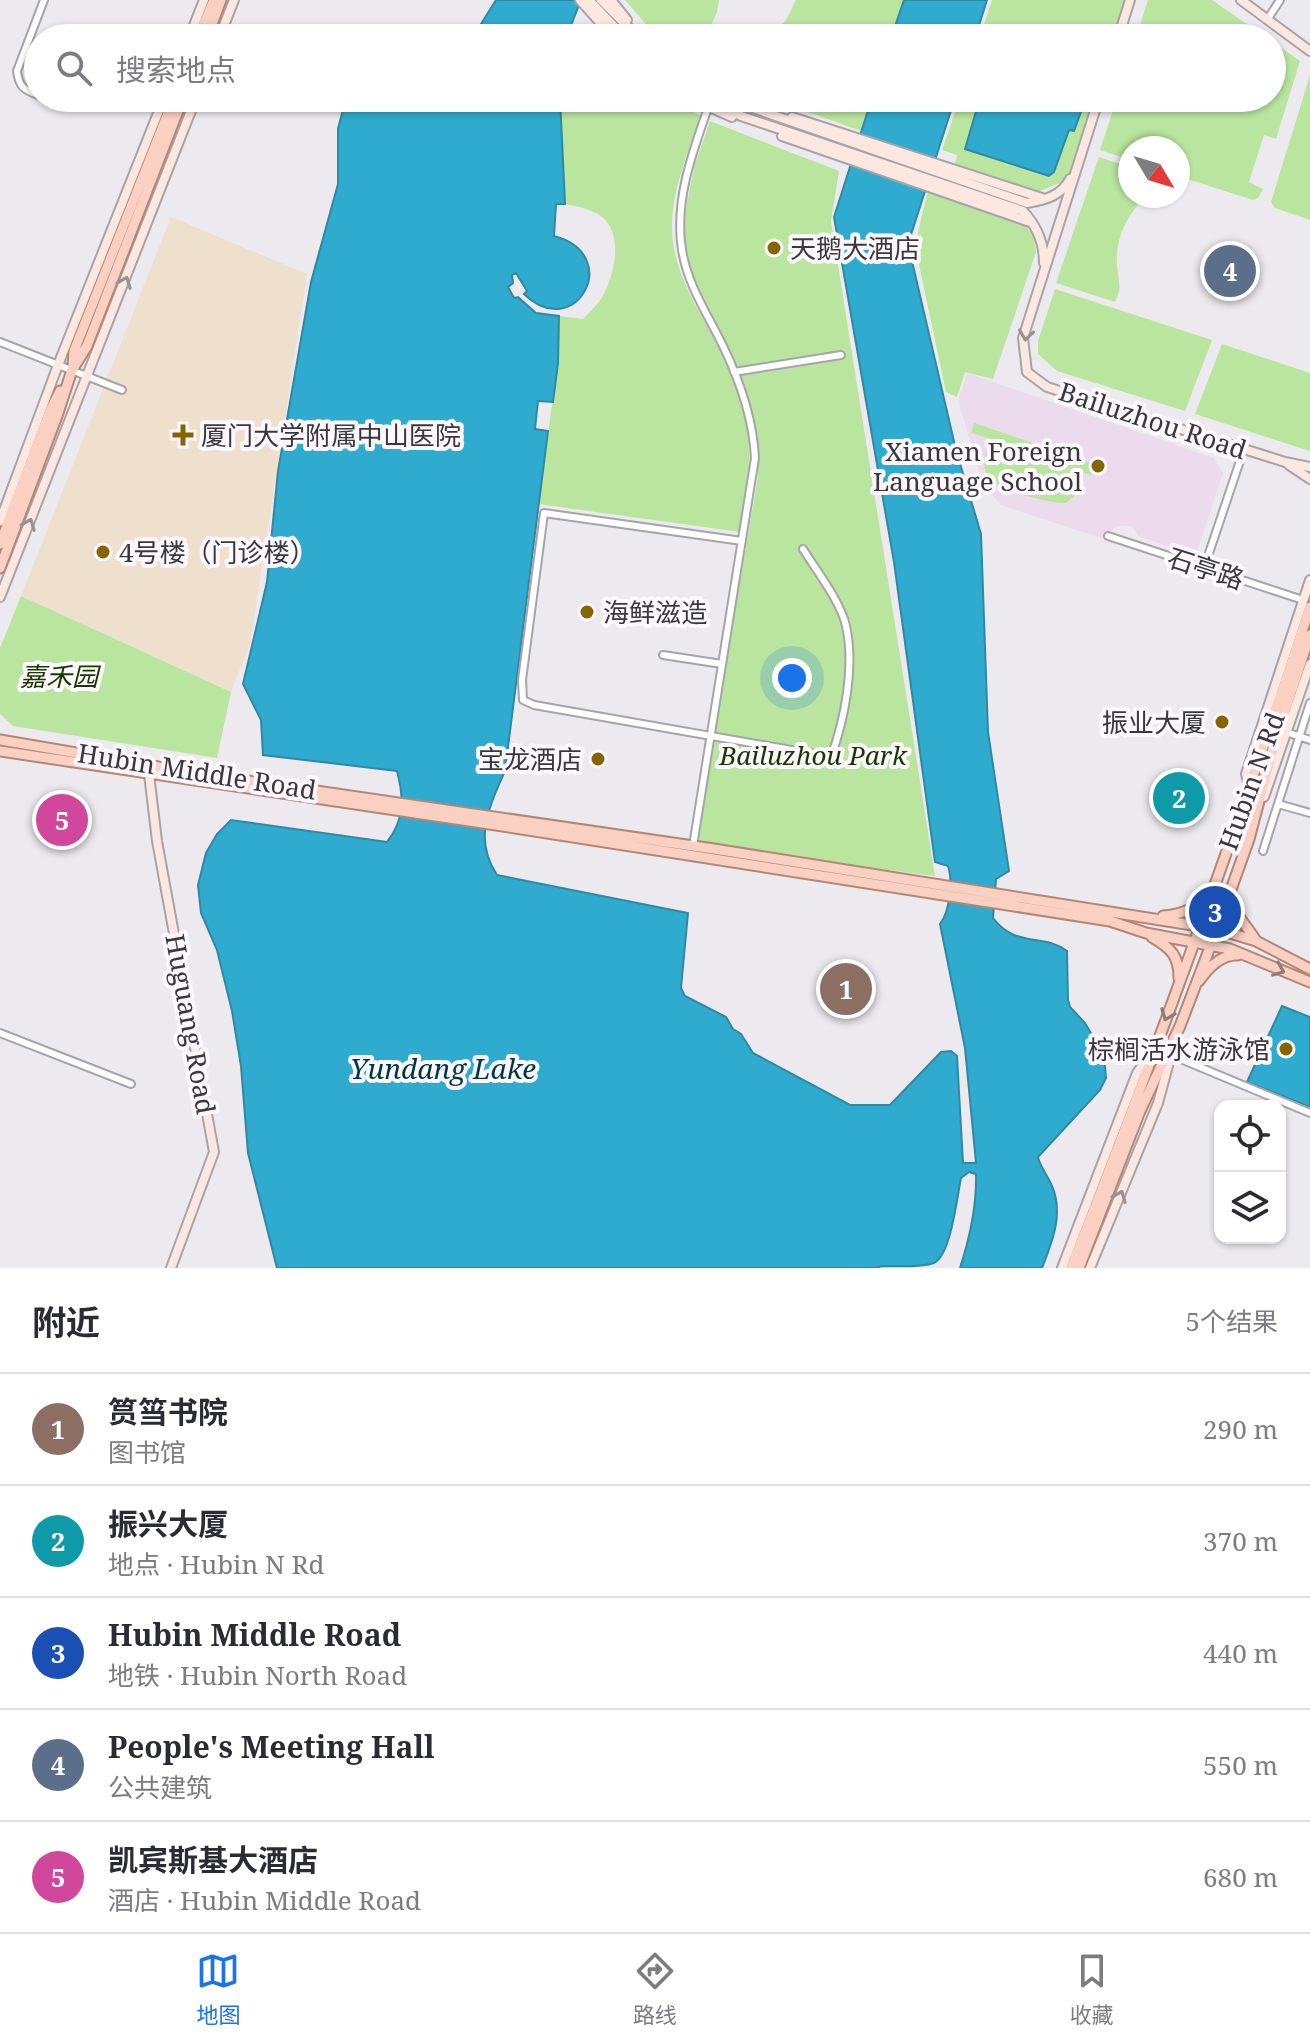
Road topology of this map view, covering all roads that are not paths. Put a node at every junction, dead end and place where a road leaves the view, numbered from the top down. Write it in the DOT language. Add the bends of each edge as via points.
graph roads {
  1 [pos="44,0"];
  2 [pos="204,0"];
  3 [pos="214,0"];
  4 [pos="221,0"];
  5 [pos="234,0"];
  6 [pos="601,0"];
  7 [pos="611,0"];
  8 [pos="1130,0"];
  9 [pos="1241,0"];
  10 [pos="1280,0"];
  11 [pos="585,2"];
  12 [pos="1267,20"];
  13 [pos="35,24"];
  14 [pos="195,24"];
  15 [pos="204,24"];
  16 [pos="212,24"];
  17 [pos="225,24"];
  18 [pos="603,24"];
  19 [pos="609,24"];
  20 [pos="627,24"];
  21 [pos="631,24"];
  22 [pos="1122,24"];
  23 [pos="1273,24"];
  24 [pos="1286,34"];
  25 [pos="1310,51"];
  26 [pos="24,53"];
  27 [pos="24,90"];
  28 [pos="158,112"];
  29 [pos="168,112"];
  30 [pos="178,112"];
  31 [pos="191,112"];
  32 [pos="705,112"];
  33 [pos="732,112"];
  34 [pos="769,112"];
  35 [pos="776,112"];
  36 [pos="1095,112"];
  37 [pos="856,139"];
  38 [pos="1080,161"];
  39 [pos="934,175"];
  40 [pos="1043,276"];
  41 [pos="0,342"];
  42 [pos="841,355"];
  43 [pos="58,365"];
  44 [pos="72,370"];
  45 [pos="734,372"];
  46 [pos="88,376"];
  47 [pos="122,390"];
  48 [pos="1244,449"];
  49 [pos="1285,462"];
  50 [pos="1310,467"];
  51 [pos="1310,479"];
  52 [pos="0,521"];
  53 [pos="1108,536"];
  54 [pos="742,541"];
  55 [pos="0,544"];
  56 [pos="803,549"];
  57 [pos="0,568"];
  58 [pos="1204,568"];
  59 [pos="1310,580"];
  60 [pos="0,597"];
  61 [pos="1307,604"];
  62 [pos="1310,635"];
  63 [pos="663,655"];
  64 [pos="722,664"];
  65 [pos="1310,664"];
  66 [pos="1310,703"];
  67 [pos="0,730"];
  68 [pos="1286,732"];
  69 [pos="711,735"];
  70 [pos="1300,736"];
  71 [pos="0,740"];
  72 [pos="1310,740"];
  73 [pos="20,742"];
  74 [pos="0,751"];
  75 [pos="149,774"];
  76 [pos="1278,804"];
  77 [pos="394,805"];
  78 [pos="1310,813"];
  79 [pos="1249,839"];
  80 [pos="693,850"];
  81 [pos="1263,851"];
  82 [pos="1213,887"];
  83 [pos="1232,888"];
  84 [pos="1001,898"];
  85 [pos="1148,917"];
  86 [pos="1200,927"];
  87 [pos="1217,929"];
  88 [pos="1146,933"];
  89 [pos="1256,941"];
  90 [pos="1195,942"];
  91 [pos="1209,945"];
  92 [pos="1244,956"];
  93 [pos="1310,969"];
  94 [pos="1310,982"];
  95 [pos="1179,985"];
  96 [pos="1194,987"];
  97 [pos="1180,1026"];
  98 [pos="0,1033"];
  99 [pos="1154,1049"];
  100 [pos="1171,1055"];
  101 [pos="131,1084"];
  102 [pos="1310,1113"];
  103 [pos="171,1268"];
  104 [pos="1062,1268"];
  105 [pos="1071,1268"];
  106 [pos="1079,1268"];
  107 [pos="1090,1268"];
  1 -- 13 [label="street"];
  2 -- 14 [label="main road"];
  3 -- 15 [label="main road"];
  4 -- 16 [label="main road"];
  5 -- 17 [label="main road"];
  6 -- 20 [label="main road"];
  7 -- 21 [label="main road"];
  8 -- 22 [label="main road"];
  9 -- 12 [label="main road"];
  10 -- 12 [label="street"];
  11 -- 18 [label="main road"];
  11 -- 19 [label="main road"];
  12 -- 23 [label="main road"];
  24 -- 25 [label="main road"];
  26 -- 27 [label="street" via="17,71"];
  28 -- 43 [label="main road"];
  29 -- 44 [label="main road" via="74,351"];
  30 -- 44 [label="main road" via="87,346"];
  46 -- 31 [label="main road, one-way"];
  32 -- 45 [label="street" via="683,189 681,247 700,306"];
  33 -- 39 [label="main road" via="850,156"];
  34 -- 37 [label="main road"];
  35 -- 37 [label="main road"];
  36 -- 38 [label="main road, Bailuzhou Road"];
  37 -- 39 [label="main road"];
  38 -- 39 [label="main road" via="1065,188 1046,200 1027,203"];
  38 -- 40 [label="main road, Bailuzhou Road"];
  39 -- 40 [label="main road, Bailuzhou Road" via="1023,211 1034,223 1044,251"];
  40 -- 48 [label="main road, Bailuzhou Road, one-way" via="1023,338 1027,372 1047,387"];
  41 -- 43 [label="street"];
  42 -- 45 [label="street"];
  43 -- 44 [label="street"];
  43 -- 52 [label="main road"];
  44 -- 46 [label="street"];
  44 -- 55 [label="main road" via="50,411"];
  44 -- 57 [label="main road"];
  45 -- 54 [label="street" via="753,432 755,458"];
  46 -- 47 [label="street"];
  60 -- 46 [label="main road, one-way"];
  48 -- 49 [label="main road, Bailuzhou Road"];
  48 -- 58 [label="street"];
  49 -- 50 [label="main road"];
  49 -- 51 [label="main road"];
  53 -- 58 [label="street, 石亭路"];
  54 -- 64 [label="street"];
  54 -- 69 [label="street" via="544,513 523,700"];
  56 -- 69 [label="street" via="846,623 845,698 831,757"];
  58 -- 61 [label="street, 石亭路"];
  59 -- 61 [label="main road"];
  61 -- 82 [label="main road, Hubin N Rd"];
  62 -- 79 [label="main road"];
  63 -- 64 [label="street"];
  64 -- 69 [label="street"];
  65 -- 68 [label="main road"];
  66 -- 70 [label="street"];
  67 -- 73 [label="main road"];
  68 -- 70 [label="street"];
  68 -- 79 [label="main road"];
  69 -- 80 [label="street"];
  70 -- 72 [label="street"];
  70 -- 76 [label="street"];
  71 -- 73 [label="main road, Hubin Middle Road"];
  73 -- 77 [label="main road, Hubin Middle Road"];
  74 -- 75 [label="main road, Hubin Middle Road"];
  75 -- 77 [label="main road, Hubin Middle Road"];
  75 -- 103 [label="main road, Huguang Road" via="214,1152"];
  76 -- 78 [label="street"];
  76 -- 81 [label="street"];
  77 -- 80 [label="main road"];
  79 -- 83 [label="main road"];
  80 -- 84 [label="main road"];
  82 -- 85 [label="main road" via="1185,913"];
  82 -- 86 [label="main road, Hubin N Rd"];
  83 -- 87 [label="main road"];
  83 -- 89 [label="main road" via="1232,906"];
  84 -- 85 [label="main road"];
  84 -- 88 [label="main road"];
  85 -- 86 [label="main road"];
  86 -- 87 [label="main road"];
  86 -- 90 [label="main road, Hubin N Rd"];
  87 -- 89 [label="main road"];
  87 -- 91 [label="main road"];
  88 -- 90 [label="main road"];
  88 -- 95 [label="main road" via="1174,953"];
  89 -- 93 [label="main road"];
  90 -- 91 [label="main road"];
  90 -- 95 [label="main road, Hubin N Rd"];
  91 -- 92 [label="main road"];
  91 -- 96 [label="main road"];
  92 -- 94 [label="main road, one-way"];
  92 -- 96 [label="main road" via="1229,955 1216,963"];
  95 -- 99 [label="main road, Hubin N Rd, one-way"];
  96 -- 97 [label="main road"];
  97 -- 100 [label="main road"];
  97 -- 106 [label="main road" via="1140,1111"];
  98 -- 101 [label="street"];
  99 -- 104 [label="main road" via="1137,1073"];
  99 -- 105 [label="main road, Hubin N Rd"];
  100 -- 102 [label="street"];
  107 -- 100 [label="main road, one-way" via="1158,1103"];
}
